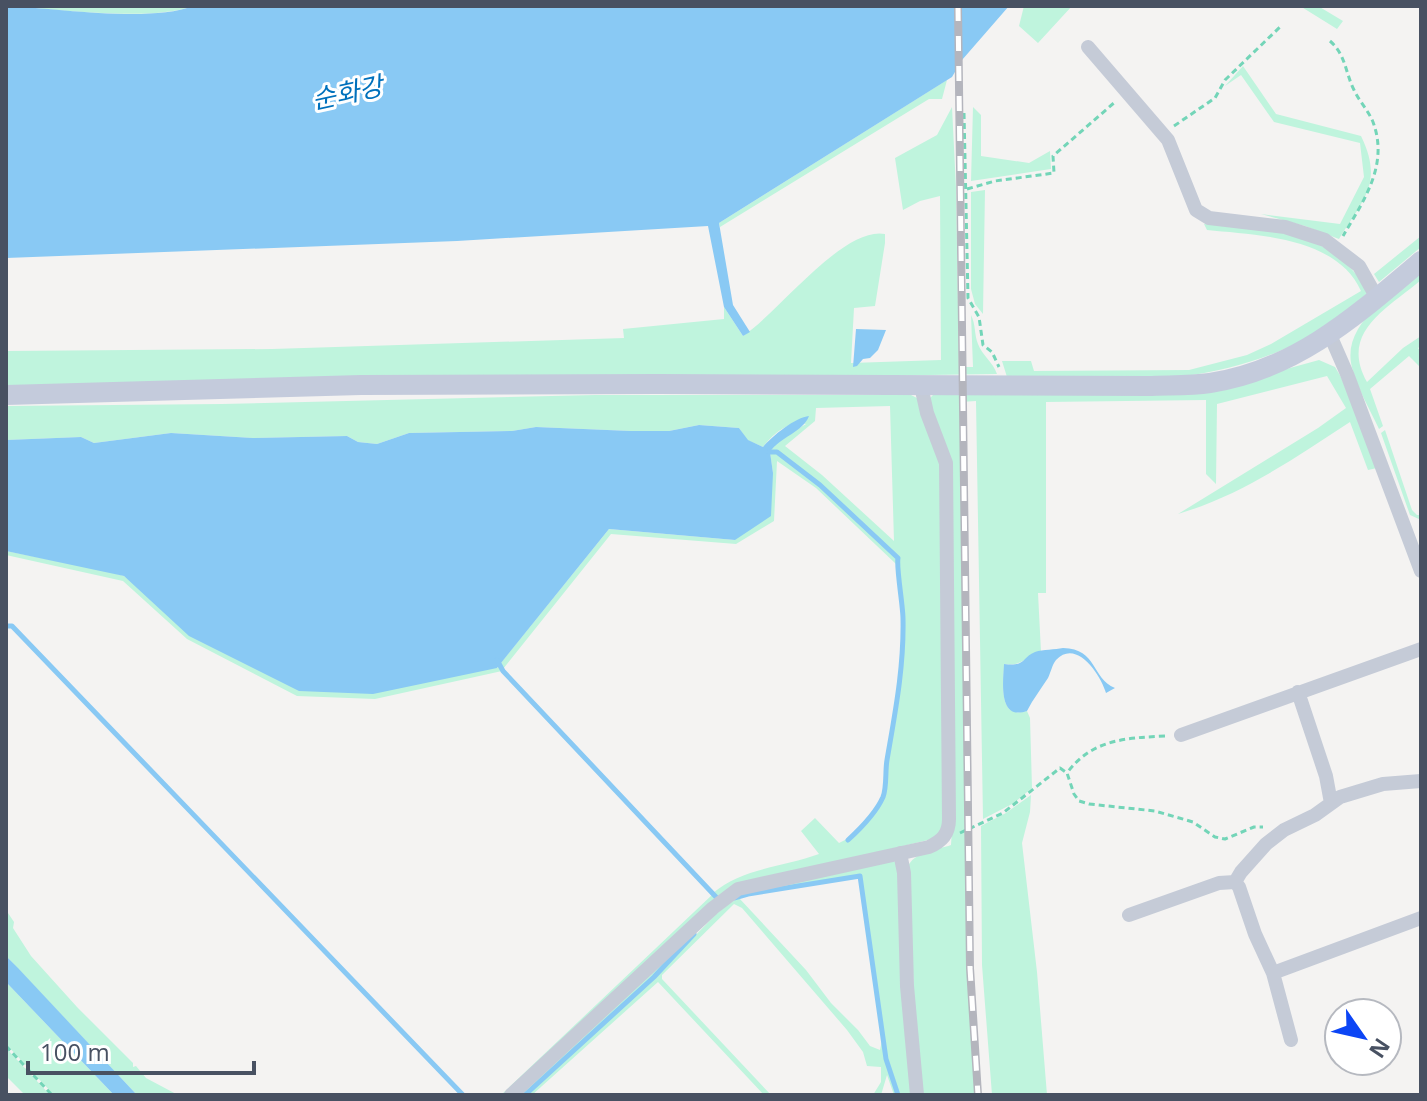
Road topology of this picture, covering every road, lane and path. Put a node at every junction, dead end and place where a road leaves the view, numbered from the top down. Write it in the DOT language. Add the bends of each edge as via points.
graph roads {
  1 [pos="1281,26"];
  2 [pos="1330,41"];
  3 [pos="1088,47"];
  4 [pos="1126,92"];
  5 [pos="964,113"];
  6 [pos="1163,134"];
  7 [pos="967,189"];
  8 [pos="1336,247"];
  9 [pos="1421,261"];
  10 [pos="1377,298"];
  11 [pos="1330,335"];
  12 [pos="1005,385"];
  13 [pos="921,386"];
  14 [pos="6,395"];
  15 [pos="1414,534"];
  16 [pos="1421,571"];
  17 [pos="1421,649"];
  18 [pos="1298,692"];
  19 [pos="1181,735"];
  20 [pos="1067,773"];
  21 [pos="1421,781"];
  22 [pos="1331,803"];
  23 [pos="1284,830"];
  24 [pos="941,842"];
  25 [pos="900,853"];
  26 [pos="1235,882"];
  27 [pos="1129,915"];
  28 [pos="1421,918"];
  29 [pos="1273,973"];
  30 [pos="1291,1040"];
  31 [pos="6,1046"];
  32 [pos="52,1095"];
  33 [pos="511,1095"];
  34 [pos="917,1095"];
  1 -- 6 [label="path" via="1225,80 1215,98"];
  2 -- 8 [label="path" via="1371,118 1379,155 1377,174"];
  3 -- 4 [label="street"];
  4 -- 6 [label="street"];
  4 -- 7 [label="path" via="1053,156 1054,173"];
  5 -- 7 [label="path"];
  6 -- 8 [label="street" via="1191,203 1203,216 1301,231"];
  7 -- 12 [label="path" via="968,298 979,317 983,345 992,352"];
  8 -- 10 [label="street" via="1359,266"];
  9 -- 10 [label="street"];
  10 -- 11 [label="street"];
  11 -- 12 [label="street" via="1286,360 1209,383"];
  11 -- 15 [label="street"];
  12 -- 13 [label="street"];
  13 -- 14 [label="street" via="361,385"];
  13 -- 24 [label="street" via="946,463 949,819"];
  15 -- 16 [label="street"];
  17 -- 18 [label="street"];
  18 -- 19 [label="street"];
  18 -- 22 [label="street"];
  19 -- 20 [label="path" via="1106,742"];
  20 -- 23 [label="path" via="1079,801 1155,811 1193,822 1215,837 1225,839 1254,827"];
  20 -- 24 [label="path" via="1060,768 1003,813"];
  21 -- 22 [label="street" via="1367,788"];
  22 -- 23 [label="street"];
  23 -- 26 [label="street" via="1252,858"];
  24 -- 25 [label="street"];
  25 -- 33 [label="street" via="738,889"];
  25 -- 34 [label="street"];
  26 -- 27 [label="street"];
  26 -- 29 [label="street"];
  28 -- 29 [label="street"];
  29 -- 30 [label="street"];
  31 -- 32 [label="path"];
}
